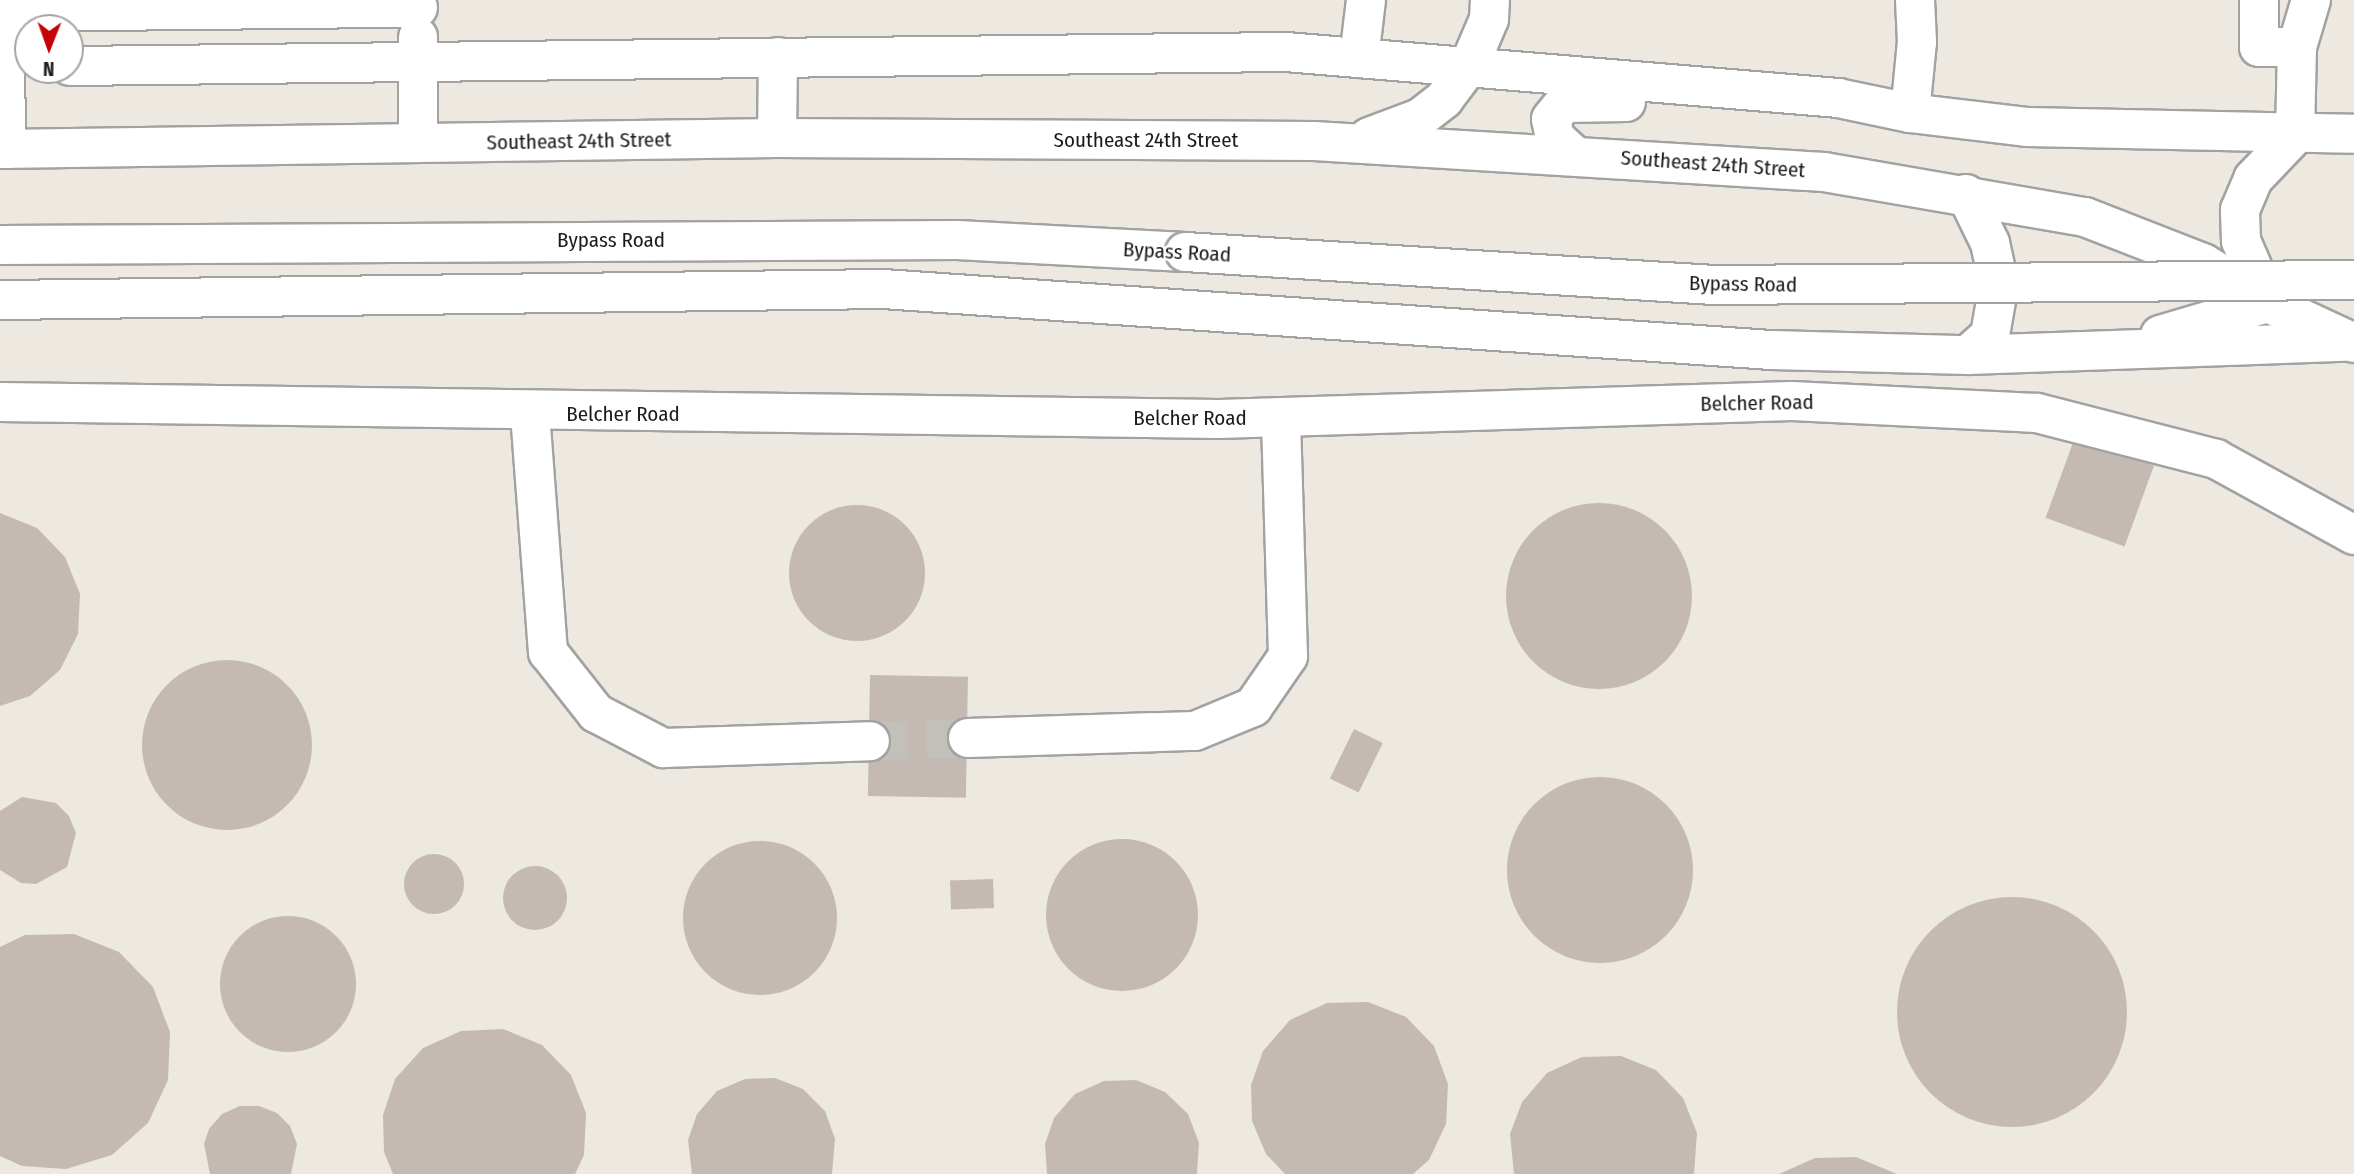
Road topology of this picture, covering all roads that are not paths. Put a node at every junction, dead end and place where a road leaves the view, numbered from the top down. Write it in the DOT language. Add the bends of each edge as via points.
graph roads {
  1 [pos="1366,0"];
  2 [pos="1490,0"];
  3 [pos="1915,0"];
  4 [pos="2259,0"];
  5 [pos="2311,0"];
  6 [pos="419,4"];
  7 [pos="2,12"];
  8 [pos="2297,47"];
  9 [pos="778,57"];
  10 [pos="1359,58"];
  11 [pos="418,61"];
  12 [pos="84,66"];
  13 [pos="1469,66"];
  14 [pos="11,67"];
  15 [pos="1676,84"];
  16 [pos="1910,113"];
  17 [pos="2354,134"];
  18 [pos="2295,135"];
  19 [pos="777,138"];
  20 [pos="1354,142"];
  21 [pos="418,143"];
  22 [pos="4,149"];
  23 [pos="1573,153"];
  24 [pos="1966,194"];
  25 [pos="0,245"];
  26 [pos="2354,280"];
  27 [pos="0,300"];
  28 [pos="2267,303"];
  29 [pos="2353,342"];
  30 [pos="2107,351"];
  31 [pos="1968,355"];
  32 [pos="0,402"];
  33 [pos="530,413"];
  34 [pos="1281,417"];
  35 [pos="2354,535"];
  36 [pos="968,738"];
  37 [pos="870,741"];
  1 -- 10 [label="street"];
  2 -- 13 [label="street" via="1489,19"];
  3 -- 16 [label="street" via="1917,42"];
  4 -- 8 [label="street" via="2259,47"];
  5 -- 8 [label="street"];
  6 -- 7 [label="street"];
  6 -- 11 [label="street"];
  7 -- 14 [label="street"];
  8 -- 18 [label="street"];
  9 -- 10 [label="street" via="1286,51"];
  9 -- 11 [label="street"];
  9 -- 19 [label="street"];
  10 -- 13 [label="street"];
  11 -- 12 [label="street"];
  11 -- 21 [label="street"];
  13 -- 15 [label="street"];
  13 -- 20 [label="street" via="1444,99 1420,118"];
  14 -- 22 [label="street"];
  15 -- 16 [label="street" via="1838,97"];
  15 -- 23 [label="street" via="1636,103 1564,103 1551,119 1555,138"];
  16 -- 18 [label="street" via="2028,128"];
  17 -- 18 [label="street"];
  18 -- 28 [label="street" via="2253,179 2240,210 2241,241"];
  19 -- 20 [label="street, Southeast 24th Street"];
  19 -- 21 [label="street, Southeast 24th Street"];
  20 -- 23 [label="street, Southeast 24th Street"];
  21 -- 22 [label="street, Southeast 24th Street"];
  23 -- 24 [label="street, Southeast 24th Street" via="1824,172"];
  24 -- 28 [label="street, Southeast 24th Street" via="2061,211 2156,242 2203,263"];
  24 -- 31 [label="street" via="1990,243 1998,284 1990,335"];
  25 -- 26 [label="street, Bypass Road, bridge" via="957,240 1714,285"];
  27 -- 31 [label="street" via="883,289 1772,350"];
  28 -- 29 [label="street, Southeast 24th Street"];
  28 -- 30 [label="street"];
  29 -- 30 [label="street"];
  30 -- 31 [label="street"];
  32 -- 33 [label="street, Belcher Road"];
  33 -- 34 [label="street, Belcher Road"];
  33 -- 37 [label="street" via="548,652 596,713 663,748"];
  34 -- 35 [label="street, Belcher Road" via="1792,401 2037,412 2216,459"];
  34 -- 36 [label="street" via="1288,656 1253,707 1195,731"];
}
